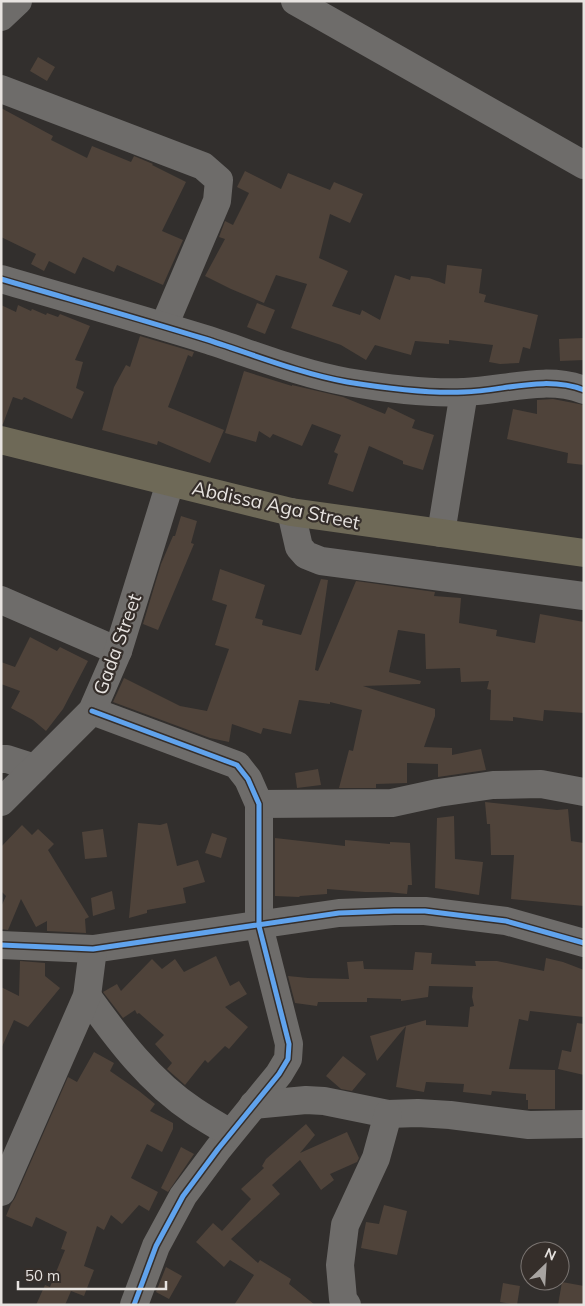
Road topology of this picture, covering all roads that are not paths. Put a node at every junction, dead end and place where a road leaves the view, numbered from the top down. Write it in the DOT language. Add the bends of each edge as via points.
graph roads {
  1 [pos="18,1"];
  2 [pos="295,1"];
  3 [pos="1,17"];
  4 [pos="1,89"];
  5 [pos="584,165"];
  6 [pos="1,279"];
  7 [pos="164,326"];
  8 [pos="584,390"];
  9 [pos="464,392"];
  10 [pos="1,440"];
  11 [pos="170,483"];
  12 [pos="291,512"];
  13 [pos="441,533"];
  14 [pos="584,554"];
  15 [pos="584,596"];
  16 [pos="1,600"];
  17 [pos="118,651"];
  18 [pos="92,711"];
  19 [pos="1,759"];
  20 [pos="35,768"];
  21 [pos="584,792"];
  22 [pos="1,802"];
  23 [pos="259,804"];
  24 [pos="259,926"];
  25 [pos="584,943"];
  26 [pos="1,945"];
  27 [pos="93,950"];
  28 [pos="87,996"];
  29 [pos="253,1105"];
  30 [pos="388,1114"];
  31 [pos="584,1124"];
  32 [pos="230,1133"];
  33 [pos="1,1192"];
  34 [pos="134,1305"];
  35 [pos="348,1305"];
  1 -- 3 [label="street"];
  2 -- 5 [label="street"];
  4 -- 7 [label="street" via="203,166 219,180 217,201"];
  6 -- 7 [label="street"];
  7 -- 9 [label="street" via="344,381"];
  8 -- 9 [label="street" via="558,385 524,385"];
  9 -- 13 [label="street"];
  10 -- 11 [label="highway, Abdissa Aga Street"];
  11 -- 12 [label="highway, Abdissa Aga Street"];
  11 -- 17 [label="street, Gada Street"];
  12 -- 13 [label="highway, Abdissa Aga Street"];
  12 -- 15 [label="street" via="299,547 321,561"];
  13 -- 14 [label="highway, Abdissa Aga Street"];
  16 -- 17 [label="street"];
  17 -- 18 [label="street, Gada Street"];
  18 -- 20 [label="street, Gada Street"];
  18 -- 23 [label="street" via="237,765 248,779"];
  19 -- 20 [label="street"];
  20 -- 22 [label="street, Gada Street"];
  21 -- 23 [label="street" via="540,784 493,785 392,803"];
  23 -- 24 [label="street"];
  24 -- 25 [label="street" via="339,914 425,912 506,921"];
  24 -- 27 [label="street"];
  24 -- 29 [label="street" via="289,1044 284,1066"];
  26 -- 27 [label="street"];
  27 -- 28 [label="street"];
  28 -- 32 [label="street" via="136,1060 165,1088"];
  28 -- 33 [label="street"];
  29 -- 30 [label="street" via="306,1100"];
  29 -- 32 [label="street"];
  30 -- 31 [label="street" via="450,1115 529,1125"];
  30 -- 35 [label="street" via="376,1158 345,1225 340,1265 343,1299"];
  32 -- 34 [label="street" via="168,1221"];
}
